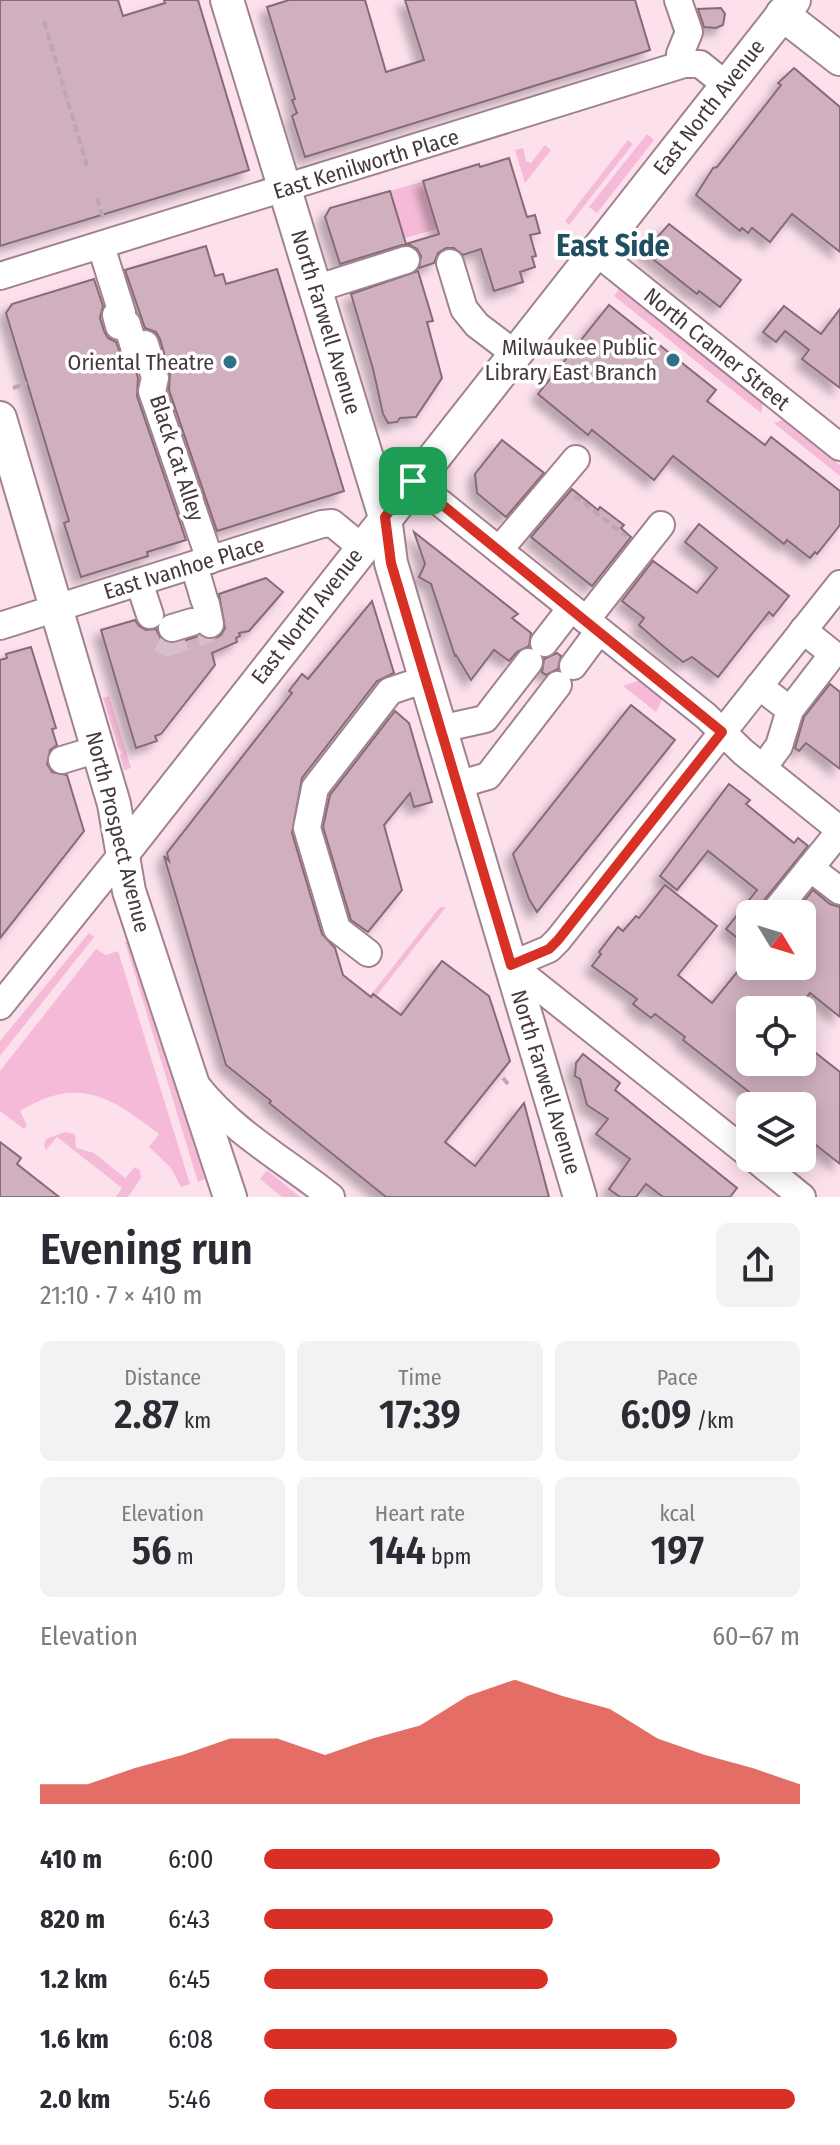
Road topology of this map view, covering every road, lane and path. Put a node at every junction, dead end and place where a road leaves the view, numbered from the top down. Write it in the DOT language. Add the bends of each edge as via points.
graph roads {
  1 [pos="227,0"];
  2 [pos="678,0"];
  3 [pos="780,5"];
  4 [pos="44,21"];
  5 [pos="680,54"];
  6 [pos="840,59"];
  7 [pos="726,85"];
  8 [pos="87,166"];
  9 [pos="285,189"];
  10 [pos="97,198"];
  11 [pos="103,218"];
  12 [pos="101,246"];
  13 [pos="595,251"];
  14 [pos="406,260"];
  15 [pos="450,263"];
  16 [pos="0,276"];
  17 [pos="315,289"];
  18 [pos="514,353"];
  19 [pos="27,383"];
  20 [pos="13,388"];
  21 [pos="0,418"];
  22 [pos="840,447"];
  23 [pos="549,477"];
  24 [pos="413,481"];
  25 [pos="577,500"];
  26 [pos="385,517"];
  27 [pos="661,525"];
  28 [pos="635,543"];
  29 [pos="361,547"];
  30 [pos="499,550"];
  31 [pos="202,563"];
  32 [pos="139,582"];
  33 [pos="840,584"];
  34 [pos="57,608"];
  35 [pos="585,620"];
  36 [pos="0,626"];
  37 [pos="803,630"];
  38 [pos="426,679"];
  39 [pos="759,686"];
  40 [pos="790,710"];
  41 [pos="440,729"];
  42 [pos="722,732"];
  43 [pos="98,749"];
  44 [pos="62,760"];
  45 [pos="763,768"];
  46 [pos="457,785"];
  47 [pos="840,831"];
  48 [pos="123,853"];
  49 [pos="810,868"];
  50 [pos="840,891"];
  51 [pos="784,900"];
  52 [pos="368,953"];
  53 [pos="511,965"];
  54 [pos="0,1006"];
  55 [pos="188,1074"];
  56 [pos="503,1078"];
  57 [pos="508,1084"];
  58 [pos="736,1143"];
  59 [pos="772,1172"];
  60 [pos="230,1197"];
  61 [pos="331,1197"];
  62 [pos="580,1197"];
  63 [pos="802,1197"];
  1 -- 9 [label="main road, North Farwell Avenue"];
  2 -- 5 [label="street" via="689,32"];
  3 -- 6 [label="main road"];
  3 -- 7 [label="main road, East North Avenue"];
  4 -- 8 [label="path"];
  7 -- 9 [label="street, East Kenilworth Place" via="700,64 684,64"];
  7 -- 13 [label="main road, East North Avenue"];
  9 -- 12 [label="street, East Kenilworth Place"];
  9 -- 17 [label="main road, North Farwell Avenue"];
  10 -- 11 [label="path"];
  12 -- 16 [label="street, East Kenilworth Place"];
  12 -- 31 [label="street, Black Cat Alley" via="122,313 116,315 134,347 145,344 155,378 152,391"];
  13 -- 18 [label="main road, East North Avenue"];
  13 -- 22 [label="street, North Cramer Street"];
  14 -- 17 [label="street"];
  15 -- 18 [label="street" via="464,309"];
  17 -- 26 [label="main road, North Farwell Avenue"];
  18 -- 24 [label="main road, East North Avenue"];
  19 -- 20 [label="path"];
  21 -- 34 [label="main road, North Prospect Avenue"];
  23 -- 30 [label="street" via="572,456 541,504 530,506"];
  24 -- 26 [label="main road, East North Avenue"];
  24 -- 30 [label="street"];
  25 -- 28 [label="path"];
  26 -- 29 [label="main road, East North Avenue"];
  26 -- 38 [label="main road, North Farwell Avenue" via="391,563"];
  27 -- 35 [label="street"];
  29 -- 31 [label="street, East Ivanhoe Place" via="332,523"];
  29 -- 48 [label="main road, East North Avenue"];
  30 -- 35 [label="street"];
  31 -- 32 [label="street, East Ivanhoe Place"];
  31 -- 32 [label="street" via="181,620"];
  32 -- 34 [label="street, East Ivanhoe Place"];
  33 -- 37 [label="street"];
  34 -- 36 [label="street, East Ivanhoe Place"];
  34 -- 43 [label="main road, North Prospect Avenue"];
  35 -- 41 [label="street" via="536,652 485,719"];
  35 -- 42 [label="street"];
  35 -- 46 [label="street" via="566,675 488,776"];
  37 -- 39 [label="street"];
  37 -- 40 [label="street" via="833,654"];
  38 -- 41 [label="main road, North Farwell Avenue"];
  38 -- 52 [label="street" via="390,691 315,788 307,828 337,929"];
  39 -- 40 [label="street"];
  39 -- 42 [label="street"];
  40 -- 45 [label="street" via="779,746"];
  41 -- 46 [label="main road, North Farwell Avenue"];
  42 -- 45 [label="street"];
  42 -- 53 [label="street" via="558,940"];
  43 -- 44 [label="street"];
  43 -- 48 [label="main road, North Prospect Avenue"];
  45 -- 47 [label="street"];
  46 -- 53 [label="main road, North Farwell Avenue"];
  47 -- 49 [label="street"];
  48 -- 54 [label="street, East North Avenue"];
  48 -- 55 [label="main road, North Prospect Avenue" via="129,891"];
  49 -- 50 [label="street"];
  49 -- 51 [label="street"];
  53 -- 58 [label="street"];
  53 -- 62 [label="main road, North Farwell Avenue"];
  55 -- 60 [label="main road, North Prospect Avenue"];
  55 -- 61 [label="street" via="242,1133"];
  56 -- 57 [label="path"];
  59 -- 63 [label="street"];
}
